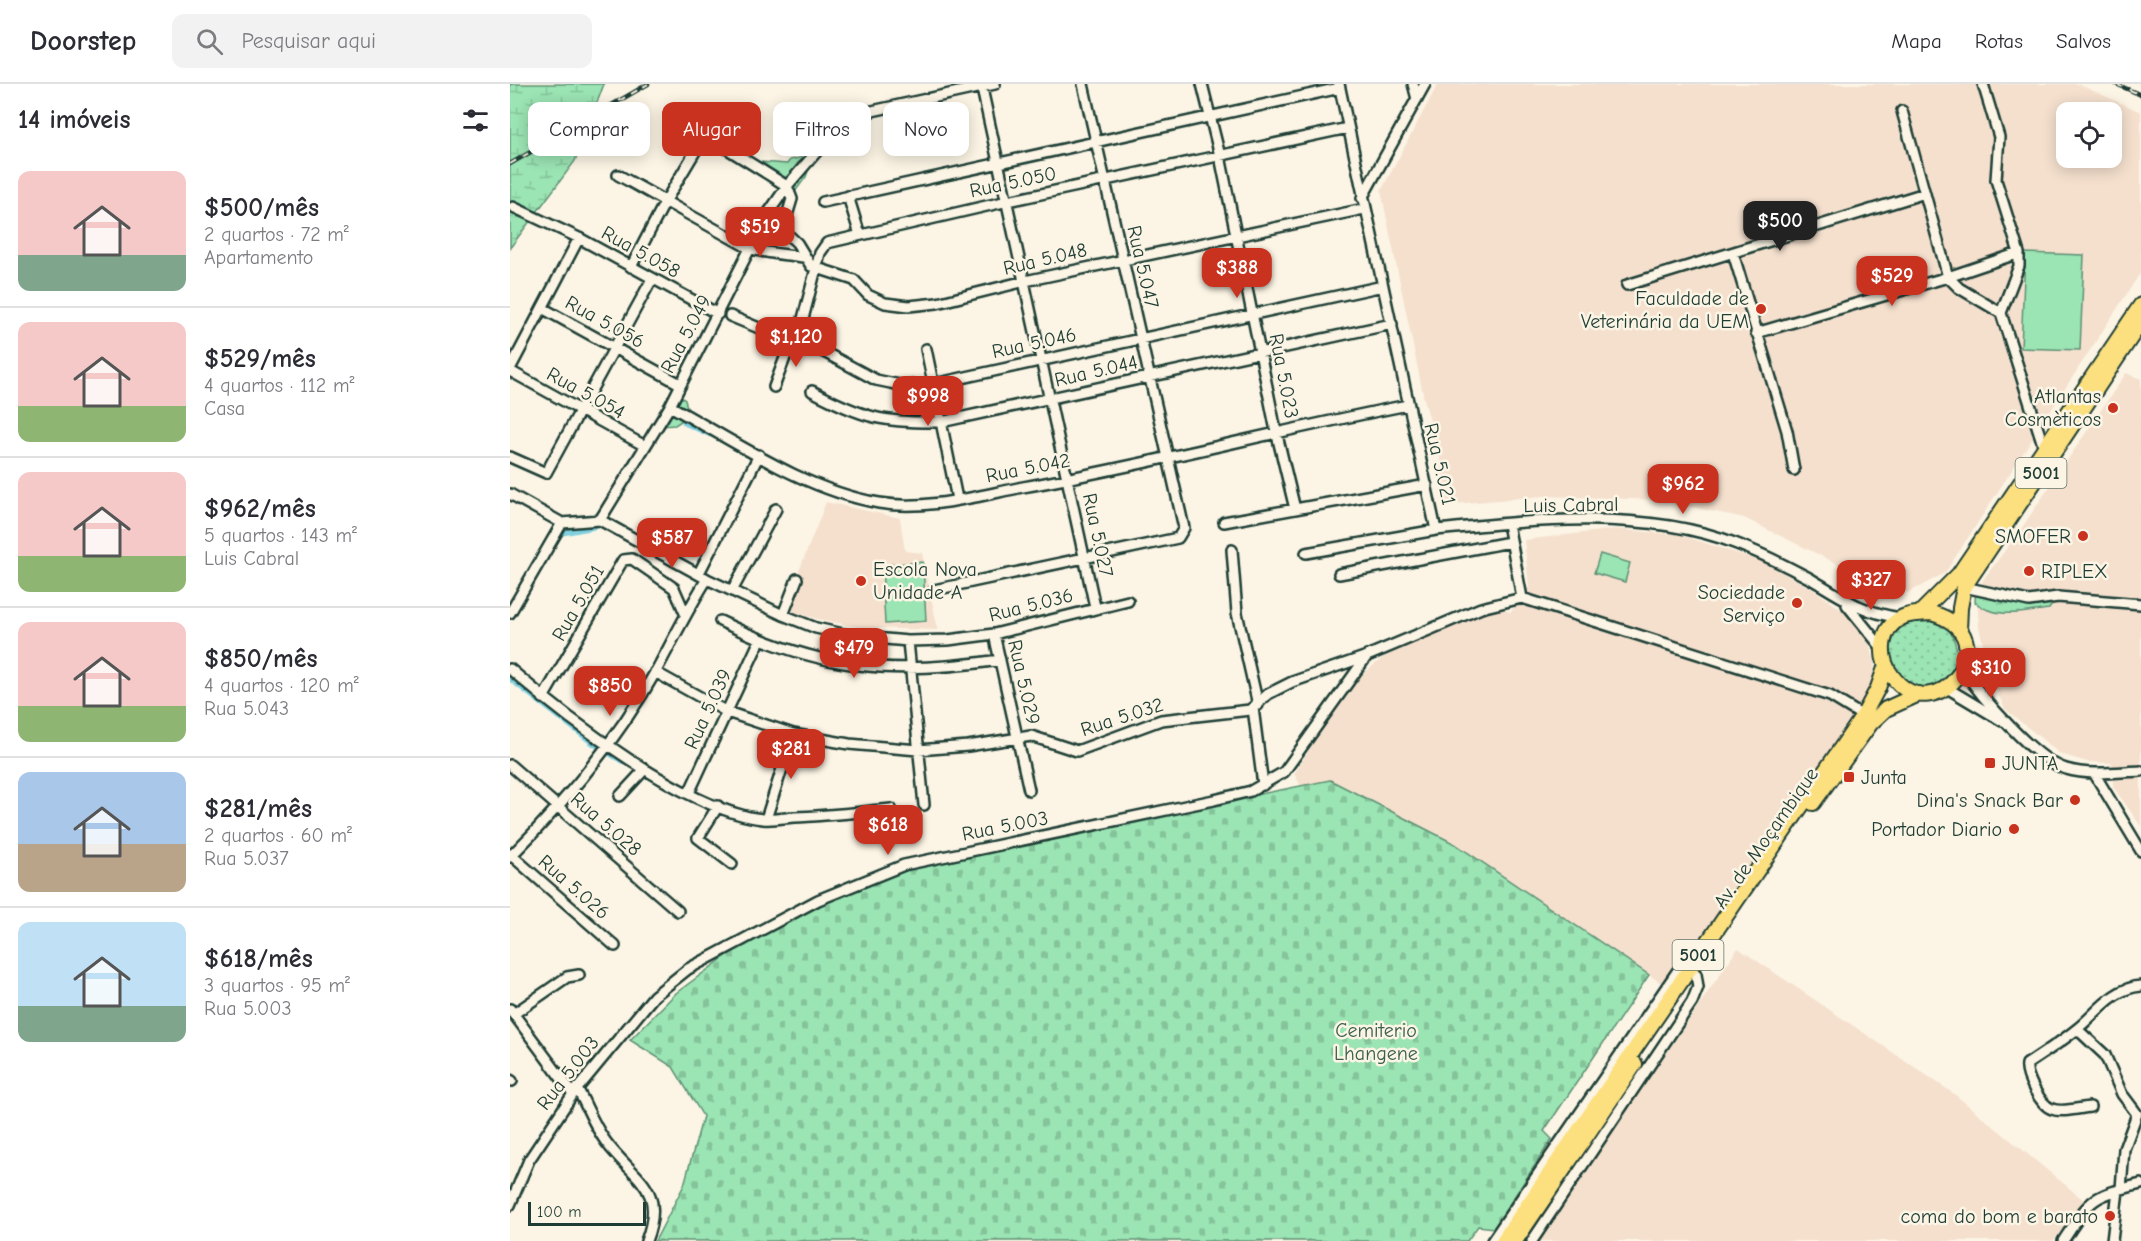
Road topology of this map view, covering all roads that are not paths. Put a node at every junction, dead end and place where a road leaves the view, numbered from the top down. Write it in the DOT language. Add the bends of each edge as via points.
graph roads {
  1 [pos="995,84"];
  2 [pos="1083,84"];
  3 [pos="1202,84"];
  4 [pos="1413,84"];
  5 [pos="1425,84"];
  6 [pos="1983,84"];
  7 [pos="981,86"];
  8 [pos="1340,86"];
  9 [pos="1417,99"];
  10 [pos="1902,111"];
  11 [pos="1209,116"];
  12 [pos="1348,128"];
  13 [pos="1096,142"];
  14 [pos="1220,156"];
  15 [pos="999,164"];
  16 [pos="618,175"];
  17 [pos="1106,180"];
  18 [pos="787,186"];
  19 [pos="1925,193"];
  20 [pos="848,196"];
  21 [pos="1362,198"];
  22 [pos="1008,201"];
  23 [pos="665,202"];
  24 [pos="823,202"];
  25 [pos="513,207"];
  26 [pos="1364,209"];
  27 [pos="767,215"];
  28 [pos="783,229"];
  29 [pos="1237,234"];
  30 [pos="860,235"];
  31 [pos="579,238"];
  32 [pos="749,248"];
  33 [pos="1733,253"];
  34 [pos="2019,253"];
  35 [pos="803,257"];
  36 [pos="1123,260"];
  37 [pos="631,267"];
  38 [pos="816,269"];
  39 [pos="1948,277"];
  40 [pos="652,279"];
  41 [pos="1025,281"];
  42 [pos="1627,285"];
  43 [pos="1383,286"];
  44 [pos="2141,304"];
  45 [pos="544,309"];
  46 [pos="2001,313"];
  47 [pos="718,314"];
  48 [pos="1254,314"];
  49 [pos="730,316"];
  50 [pos="2141,322"];
  51 [pos="1392,324"];
  52 [pos="1756,333"];
  53 [pos="795,338"];
  54 [pos="1141,339"];
  55 [pos="2135,340"];
  56 [pos="614,348"];
  57 [pos="926,350"];
  58 [pos="1260,352"];
  59 [pos="1041,359"];
  60 [pos="510,370"];
  61 [pos="1149,377"];
  62 [pos="680,384"];
  63 [pos="934,384"];
  64 [pos="774,387"];
  65 [pos="812,391"];
  66 [pos="1051,400"];
  67 [pos="1408,405"];
  68 [pos="670,406"];
  69 [pos="581,410"];
  70 [pos="941,422"];
  71 [pos="1276,431"];
  72 [pos="645,446"];
  73 [pos="2044,448"];
  74 [pos="759,455"];
  75 [pos="510,457"];
  76 [pos="1168,457"];
  77 [pos="1794,470"];
  78 [pos="1068,479"];
  79 [pos="1426,485"];
  80 [pos="510,494"];
  81 [pos="957,499"];
  82 [pos="776,509"];
  83 [pos="1295,509"];
  84 [pos="600,520"];
  85 [pos="1224,522"];
  86 [pos="562,523"];
  87 [pos="1508,524"];
  88 [pos="1436,530"];
  89 [pos="1510,542"];
  90 [pos="1232,550"];
  91 [pos="1306,553"];
  92 [pos="1086,558"];
  93 [pos="1339,574"];
  94 [pos="703,576"];
  95 [pos="797,579"];
  96 [pos="1964,587"];
  97 [pos="933,590"];
  98 [pos="732,591"];
  99 [pos="1836,596"];
  100 [pos="1522,598"];
  101 [pos="1128,601"];
  102 [pos="2141,604"];
  103 [pos="1095,607"];
  104 [pos="510,613"];
  105 [pos="685,613"];
  106 [pos="1919,614"];
  107 [pos="783,615"];
  108 [pos="1901,618"];
  109 [pos="720,621"];
  110 [pos="1959,630"];
  111 [pos="994,634"];
  112 [pos="760,640"];
  113 [pos="908,641"];
  114 [pos="1882,648"];
  115 [pos="1367,656"];
  116 [pos="1000,660"];
  117 [pos="1886,665"];
  118 [pos="510,669"];
  119 [pos="1964,669"];
  120 [pos="910,670"];
  121 [pos="655,672"];
  122 [pos="1947,688"];
  123 [pos="1919,694"];
  124 [pos="543,698"];
  125 [pos="1256,707"];
  126 [pos="727,712"];
  127 [pos="1863,716"];
  128 [pos="2009,726"];
  129 [pos="793,734"];
  130 [pos="1018,738"];
  131 [pos="608,745"];
  132 [pos="918,750"];
  133 [pos="510,765"];
  134 [pos="645,769"];
  135 [pos="2141,771"];
  136 [pos="2094,773"];
  137 [pos="1263,785"];
  138 [pos="1029,790"];
  139 [pos="689,793"];
  140 [pos="620,796"];
  141 [pos="557,805"];
  142 [pos="924,805"];
  143 [pos="718,806"];
  144 [pos="891,809"];
  145 [pos="766,819"];
  146 [pos="2141,851"];
  147 [pos="511,856"];
  148 [pos="732,864"];
  149 [pos="678,911"];
  150 [pos="615,946"];
  151 [pos="1703,949"];
  152 [pos="1696,974"];
  153 [pos="579,975"];
  154 [pos="2141,986"];
  155 [pos="512,1011"];
  156 [pos="2078,1029"];
  157 [pos="575,1091"];
  158 [pos="2090,1107"];
  159 [pos="2141,1184"];
  160 [pos="2119,1189"];
  161 [pos="510,1205"];
  162 [pos="646,1241"];
  163 [pos="1492,1241"];
  164 [pos="1503,1241"];
  165 [pos="1515,1241"];
  166 [pos="1532,1241"];
  167 [pos="2063,1241"];
  168 [pos="2112,1241"];
  1 -- 7 [label="street, Rua 5.049"];
  2 -- 13 [label="street, Rua 5.047"];
  3 -- 11 [label="street, Rua 5.023"];
  4 -- 9 [label="street"];
  5 -- 9 [label="street"];
  6 -- 34 [label="street" via="2000,137 1996,180"];
  7 -- 15 [label="street, Rua 5.027"];
  7 -- 18 [label="street, Rua 5.049" via="849,118"];
  8 -- 11 [label="street"];
  8 -- 12 [label="street, Rua 5.021"];
  9 -- 21 [label="street"];
  10 -- 19 [label="street"];
  11 -- 13 [label="street"];
  11 -- 14 [label="street, Rua 5.023"];
  12 -- 14 [label="street, Rua 5.050"];
  12 -- 21 [label="street, Rua 5.021"];
  13 -- 15 [label="street"];
  13 -- 17 [label="street, Rua 5.047"];
  14 -- 17 [label="street, Rua 5.050"];
  14 -- 29 [label="street, Rua 5.023"];
  15 -- 20 [label="street"];
  15 -- 22 [label="street, Rua 5.027"];
  16 -- 23 [label="street"];
  17 -- 22 [label="street, Rua 5.050"];
  17 -- 36 [label="street, Rua 5.047"];
  18 -- 23 [label="street" via="705,135"];
  18 -- 27 [label="street, Rua 5.049"];
  18 -- 28 [label="street" via="792,199"];
  19 -- 33 [label="street"];
  19 -- 39 [label="street"];
  20 -- 24 [label="street"];
  20 -- 30 [label="street"];
  21 -- 26 [label="street, Rua 5.021"];
  22 -- 30 [label="street, Rua 5.050"];
  22 -- 41 [label="street, Rua 5.027"];
  23 -- 32 [label="street"];
  23 -- 37 [label="street"];
  25 -- 31 [label="street, Rua 5.058"];
  26 -- 29 [label="street, Rua 5.048"];
  26 -- 43 [label="street, Rua 5.021"];
  27 -- 28 [label="street, Rua 5.048"];
  27 -- 32 [label="street, Rua 5.049"];
  28 -- 35 [label="street, Rua 5.048" via="797,243"];
  29 -- 36 [label="street, Rua 5.048"];
  29 -- 48 [label="street, Rua 5.023"];
  30 -- 38 [label="street, Rua 5.050" via="827,243"];
  31 -- 37 [label="street, Rua 5.058"];
  31 -- 45 [label="street"];
  32 -- 35 [label="street" via="766,254"];
  32 -- 47 [label="street, Rua 5.049"];
  33 -- 42 [label="street"];
  33 -- 52 [label="street"];
  34 -- 39 [label="street"];
  34 -- 46 [label="street" via="2019,266"];
  35 -- 38 [label="street, Rua 5.048"];
  36 -- 41 [label="street, Rua 5.048"];
  36 -- 54 [label="street, Rua 5.047"];
  37 -- 40 [label="street, Rua 5.058"];
  38 -- 41 [label="street, Rua 5.048" via="854,280 867,296 909,306"];
  38 -- 53 [label="street"];
  39 -- 46 [label="street"];
  39 -- 52 [label="street"];
  40 -- 47 [label="street, Rua 5.058"];
  40 -- 56 [label="street"];
  41 -- 59 [label="street, Rua 5.027"];
  43 -- 48 [label="street, Rua 5.046"];
  43 -- 51 [label="street, Rua 5.021"];
  44 -- 73 [label="highway"];
  45 -- 56 [label="street, Rua 5.056"];
  45 -- 60 [label="street"];
  46 -- 73 [label="street"];
  47 -- 62 [label="street, Rua 5.049"];
  48 -- 54 [label="street, Rua 5.046"];
  48 -- 58 [label="street, Rua 5.023"];
  49 -- 53 [label="street, Rua 5.046"];
  50 -- 55 [label="highway, 5001"];
  51 -- 58 [label="street, Rua 5.044"];
  51 -- 67 [label="street, Rua 5.021"];
  52 -- 77 [label="street"];
  53 -- 63 [label="street, Rua 5.046" via="876,381 904,386"];
  53 -- 64 [label="street"];
  54 -- 59 [label="street, Rua 5.046"];
  54 -- 61 [label="street, Rua 5.047"];
  55 -- 96 [label="highway, 5001"];
  56 -- 62 [label="street, Rua 5.056"];
  56 -- 69 [label="street"];
  57 -- 63 [label="street"];
  58 -- 61 [label="street, Rua 5.044"];
  58 -- 71 [label="street, Rua 5.023"];
  59 -- 63 [label="street, Rua 5.046"];
  59 -- 66 [label="street, Rua 5.027"];
  60 -- 69 [label="street, Rua 5.054"];
  61 -- 66 [label="street, Rua 5.044"];
  61 -- 76 [label="street, Rua 5.047"];
  62 -- 68 [label="street, Rua 5.049"];
  63 -- 70 [label="street"];
  65 -- 70 [label="street, Rua 5.044" via="870,418 901,423"];
  66 -- 70 [label="street, Rua 5.044"];
  66 -- 78 [label="street, Rua 5.027"];
  67 -- 71 [label="street, Rua 5.042"];
  67 -- 79 [label="street, Rua 5.021"];
  68 -- 72 [label="street, Rua 5.049"];
  68 -- 74 [label="street, Rua 5.042"];
  69 -- 72 [label="street, Rua 5.054"];
  69 -- 75 [label="street" via="546,473"];
  70 -- 81 [label="street"];
  71 -- 76 [label="street, Rua 5.042"];
  71 -- 83 [label="street, Rua 5.023"];
  72 -- 84 [label="street, Rua 5.049"];
  73 -- 106 [label="highway" via="1948,587"];
  74 -- 81 [label="street, Rua 5.042" via="849,497 920,504"];
  74 -- 94 [label="street"];
  76 -- 78 [label="street, Rua 5.042"];
  76 -- 92 [label="street, Rua 5.047" via="1184,528 1180,535"];
  78 -- 81 [label="street, Rua 5.042"];
  78 -- 92 [label="street, Rua 5.027"];
  79 -- 83 [label="street"];
  79 -- 88 [label="street, Rua 5.021"];
  80 -- 86 [label="street"];
  82 -- 98 [label="street"];
  83 -- 85 [label="street"];
  84 -- 86 [label="street"];
  84 -- 94 [label="street, Rua 5.036"];
  86 -- 104 [label="street"];
  87 -- 88 [label="street, Rua 5.021"];
  87 -- 89 [label="street"];
  87 -- 99 [label="street, Luis Cabral" via="1604,521 1680,528 1754,551"];
  88 -- 91 [label="street"];
  89 -- 93 [label="street"];
  89 -- 100 [label="street"];
  90 -- 125 [label="street" via="1237,613"];
  92 -- 97 [label="street, Rua 5.047"];
  92 -- 103 [label="street, Rua 5.027"];
  94 -- 98 [label="street, Rua 5.036"];
  94 -- 105 [label="street"];
  95 -- 107 [label="street"];
  96 -- 102 [label="street" via="2029,601 2058,597"];
  96 -- 110 [label="highway, 5001"];
  98 -- 107 [label="street, Rua 5.036"];
  99 -- 108 [label="street, Luis Cabral" via="1865,610"];
  99 -- 114 [label="street, Luis Cabral"];
  100 -- 115 [label="street, Rua 5.032" via="1481,608"];
  100 -- 127 [label="street" via="1830,696"];
  101 -- 103 [label="street, Rua 5.036"];
  103 -- 111 [label="street, Rua 5.036"];
  105 -- 121 [label="street"];
  105 -- 124 [label="street, Rua 5.051" via="674,588 623,560"];
  106 -- 108 [label="highway"];
  106 -- 110 [label="highway" via="1942,616"];
  107 -- 113 [label="street, Rua 5.036" via="843,634"];
  108 -- 114 [label="highway" via="1888,630"];
  109 -- 112 [label="street"];
  110 -- 119 [label="highway, 5001" via="1967,656"];
  111 -- 113 [label="street, Rua 5.036"];
  111 -- 116 [label="street, Rua 5.029"];
  112 -- 120 [label="street" via="812,658"];
  112 -- 126 [label="street, Rua 5.039"];
  113 -- 120 [label="street"];
  114 -- 117 [label="highway"];
  115 -- 125 [label="street, Rua 5.032" via="1292,682 1268,694"];
  115 -- 137 [label="street, Rua 5.003" via="1290,767"];
  116 -- 120 [label="street"];
  116 -- 130 [label="street, Rua 5.029"];
  117 -- 123 [label="highway" via="1899,684"];
  117 -- 127 [label="highway, Av. de Moçambique / 5001"];
  118 -- 124 [label="street"];
  119 -- 122 [label="highway"];
  119 -- 128 [label="street"];
  120 -- 132 [label="street"];
  121 -- 126 [label="street, Rua 5.032"];
  121 -- 131 [label="street"];
  122 -- 123 [label="highway"];
  122 -- 128 [label="street"];
  123 -- 152 [label="highway, Av. de Moçambique / 5001" via="1886,710 1871,723"];
  124 -- 131 [label="street"];
  125 -- 130 [label="street, Rua 5.032" via="1161,720 1077,751 1040,737"];
  125 -- 137 [label="street"];
  126 -- 129 [label="street, Rua 5.032"];
  126 -- 139 [label="street, Rua 5.039"];
  127 -- 151 [label="highway, Av. de Moçambique / 5001"];
  128 -- 136 [label="street" via="2064,769"];
  129 -- 132 [label="street, Rua 5.032"];
  129 -- 145 [label="street"];
  130 -- 132 [label="street, Rua 5.032"];
  130 -- 138 [label="street, Rua 5.029"];
  131 -- 134 [label="street"];
  131 -- 141 [label="street"];
  132 -- 142 [label="street"];
  133 -- 141 [label="street, Rua 5.028"];
  134 -- 139 [label="street"];
  134 -- 140 [label="street"];
  135 -- 136 [label="street"];
  136 -- 146 [label="street"];
  137 -- 157 [label="street, Rua 5.003" via="1214,800 904,865 846,887 688,969 654,996"];
  139 -- 143 [label="street"];
  141 -- 147 [label="street"];
  141 -- 149 [label="street, Rua 5.028"];
  143 -- 145 [label="street"];
  143 -- 148 [label="street" via="698,838"];
  144 -- 145 [label="street"];
  147 -- 150 [label="street, Rua 5.026"];
  151 -- 163 [label="street" via="1685,960"];
  151 -- 164 [label="highway, Av. de Moçambique / 5001"];
  152 -- 165 [label="highway, Av. de Moçambique / 5001"];
  152 -- 166 [label="street" via="1698,987 1692,1002"];
  153 -- 155 [label="street" via="567,977"];
  154 -- 156 [label="street" via="2110,998"];
  155 -- 157 [label="street"];
  156 -- 158 [label="street" via="2027,1064 2026,1069 2052,1110"];
  156 -- 160 [label="street" via="2105,1055 2122,1094 2137,1114 2124,1149"];
  157 -- 161 [label="street, Rua 5.003" via="529,1160"];
  157 -- 162 [label="street" via="598,1130 649,1192 654,1205 653,1223"];
  159 -- 160 [label="street"];
  160 -- 167 [label="street" via="2094,1198"];
  160 -- 168 [label="street"];
}
